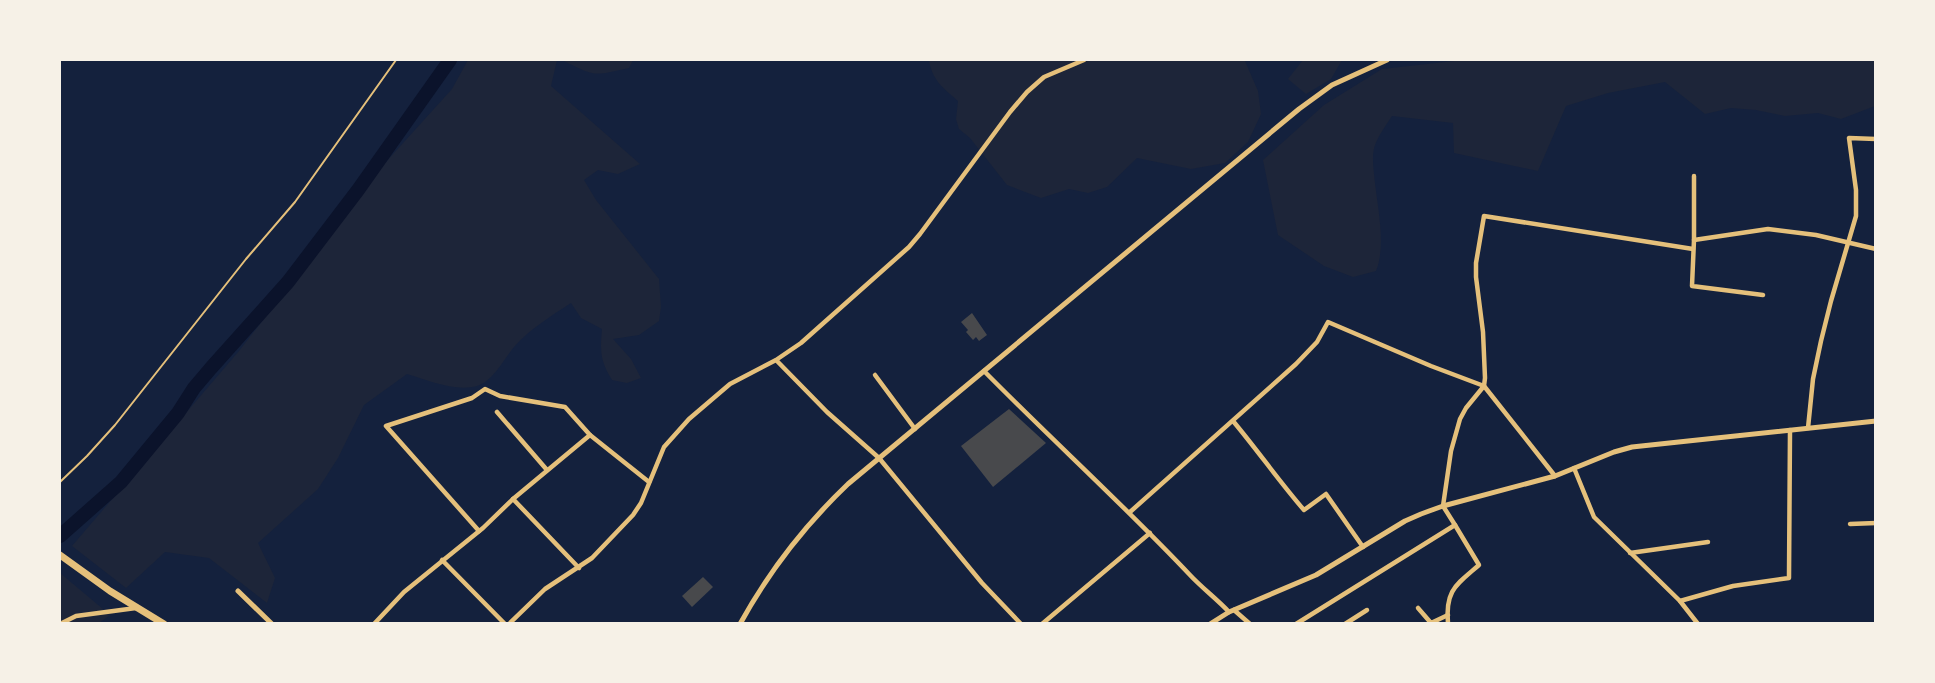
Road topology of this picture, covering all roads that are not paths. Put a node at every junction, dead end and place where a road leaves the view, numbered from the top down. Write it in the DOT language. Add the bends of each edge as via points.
graph roads {
  1 [pos="1083,60"];
  2 [pos="1387,60"];
  3 [pos="1875,139"];
  4 [pos="1694,176"];
  5 [pos="1694,240"];
  6 [pos="1849,242"];
  7 [pos="1875,249"];
  8 [pos="1693,250"];
  9 [pos="1763,295"];
  10 [pos="776,360"];
  11 [pos="984,371"];
  12 [pos="875,375"];
  13 [pos="1484,386"];
  14 [pos="497,412"];
  15 [pos="1233,421"];
  16 [pos="1875,421"];
  17 [pos="1808,428"];
  18 [pos="915,429"];
  19 [pos="1790,430"];
  20 [pos="590,435"];
  21 [pos="879,458"];
  22 [pos="1574,468"];
  23 [pos="547,470"];
  24 [pos="1555,476"];
  25 [pos="649,482"];
  26 [pos="513,499"];
  27 [pos="1443,506"];
  28 [pos="1130,512"];
  29 [pos="1875,523"];
  30 [pos="1850,524"];
  31 [pos="1455,525"];
  32 [pos="479,531"];
  33 [pos="1150,533"];
  34 [pos="1708,542"];
  35 [pos="1363,547"];
  36 [pos="1629,553"];
  37 [pos="60,555"];
  38 [pos="442,560"];
  39 [pos="579,568"];
  40 [pos="238,591"];
  41 [pos="1680,601"];
  42 [pos="137,608"];
  43 [pos="1418,608"];
  44 [pos="1367,610"];
  45 [pos="1231,611"];
  46 [pos="1448,615"];
  47 [pos="60,624"];
  48 [pos="164,624"];
  49 [pos="272,624"];
  50 [pos="374,624"];
  51 [pos="507,624"];
  52 [pos="740,624"];
  53 [pos="1021,624"];
  54 [pos="1042,624"];
  55 [pos="1210,624"];
  56 [pos="1250,624"];
  57 [pos="1296,624"];
  58 [pos="1345,624"];
  59 [pos="1448,624"];
  60 [pos="1698,624"];
  1 -- 10 [label="street" via="1044,77 1027,92 909,247"];
  2 -- 11 [label="street" via="1332,85 1299,110"];
  3 -- 6 [label="street" via="1849,138 1856,216"];
  4 -- 5 [label="street"];
  5 -- 6 [label="street" via="1768,229"];
  5 -- 8 [label="street"];
  6 -- 7 [label="street"];
  6 -- 17 [label="street" via="1821,341"];
  8 -- 9 [label="street" via="1692,286"];
  8 -- 13 [label="street" via="1484,215 1476,276"];
  10 -- 21 [label="street"];
  10 -- 25 [label="street" via="730,384 689,419 663,447"];
  11 -- 18 [label="street"];
  11 -- 28 [label="street"];
  12 -- 18 [label="street"];
  13 -- 15 [label="street" via="1328,322 1317,342"];
  13 -- 24 [label="street"];
  13 -- 27 [label="street" via="1460,419"];
  14 -- 23 [label="street"];
  15 -- 28 [label="street"];
  15 -- 35 [label="street" via="1304,510 1326,494"];
  16 -- 17 [label="street"];
  17 -- 19 [label="street"];
  18 -- 21 [label="street"];
  19 -- 22 [label="street" via="1632,447"];
  19 -- 41 [label="street" via="1789,578 1733,586"];
  20 -- 23 [label="street"];
  20 -- 25 [label="street"];
  20 -- 32 [label="street" via="565,407 500,396 485,388 472,398 386,426"];
  21 -- 52 [label="street" via="793,542"];
  21 -- 53 [label="street"];
  22 -- 24 [label="street"];
  22 -- 36 [label="street" via="1594,517"];
  23 -- 26 [label="street"];
  24 -- 27 [label="street"];
  25 -- 39 [label="street" via="633,516"];
  26 -- 32 [label="street"];
  26 -- 39 [label="street"];
  27 -- 31 [label="street"];
  27 -- 35 [label="street" via="1405,521"];
  28 -- 33 [label="street"];
  29 -- 30 [label="street"];
  31 -- 46 [label="street" via="1479,565 1450,594"];
  31 -- 57 [label="street"];
  32 -- 38 [label="street"];
  33 -- 45 [label="street"];
  33 -- 54 [label="street"];
  34 -- 36 [label="street"];
  35 -- 45 [label="street" via="1316,575"];
  36 -- 41 [label="street"];
  37 -- 42 [label="highway"];
  38 -- 50 [label="street"];
  38 -- 51 [label="street"];
  39 -- 51 [label="street" via="545,589"];
  40 -- 49 [label="street"];
  41 -- 60 [label="street"];
  42 -- 47 [label="street" via="76,615"];
  42 -- 48 [label="highway"];
  43 -- 46 [label="street" via="1431,624"];
  44 -- 58 [label="street"];
  45 -- 55 [label="street"];
  45 -- 56 [label="street"];
  46 -- 59 [label="street"];
}
